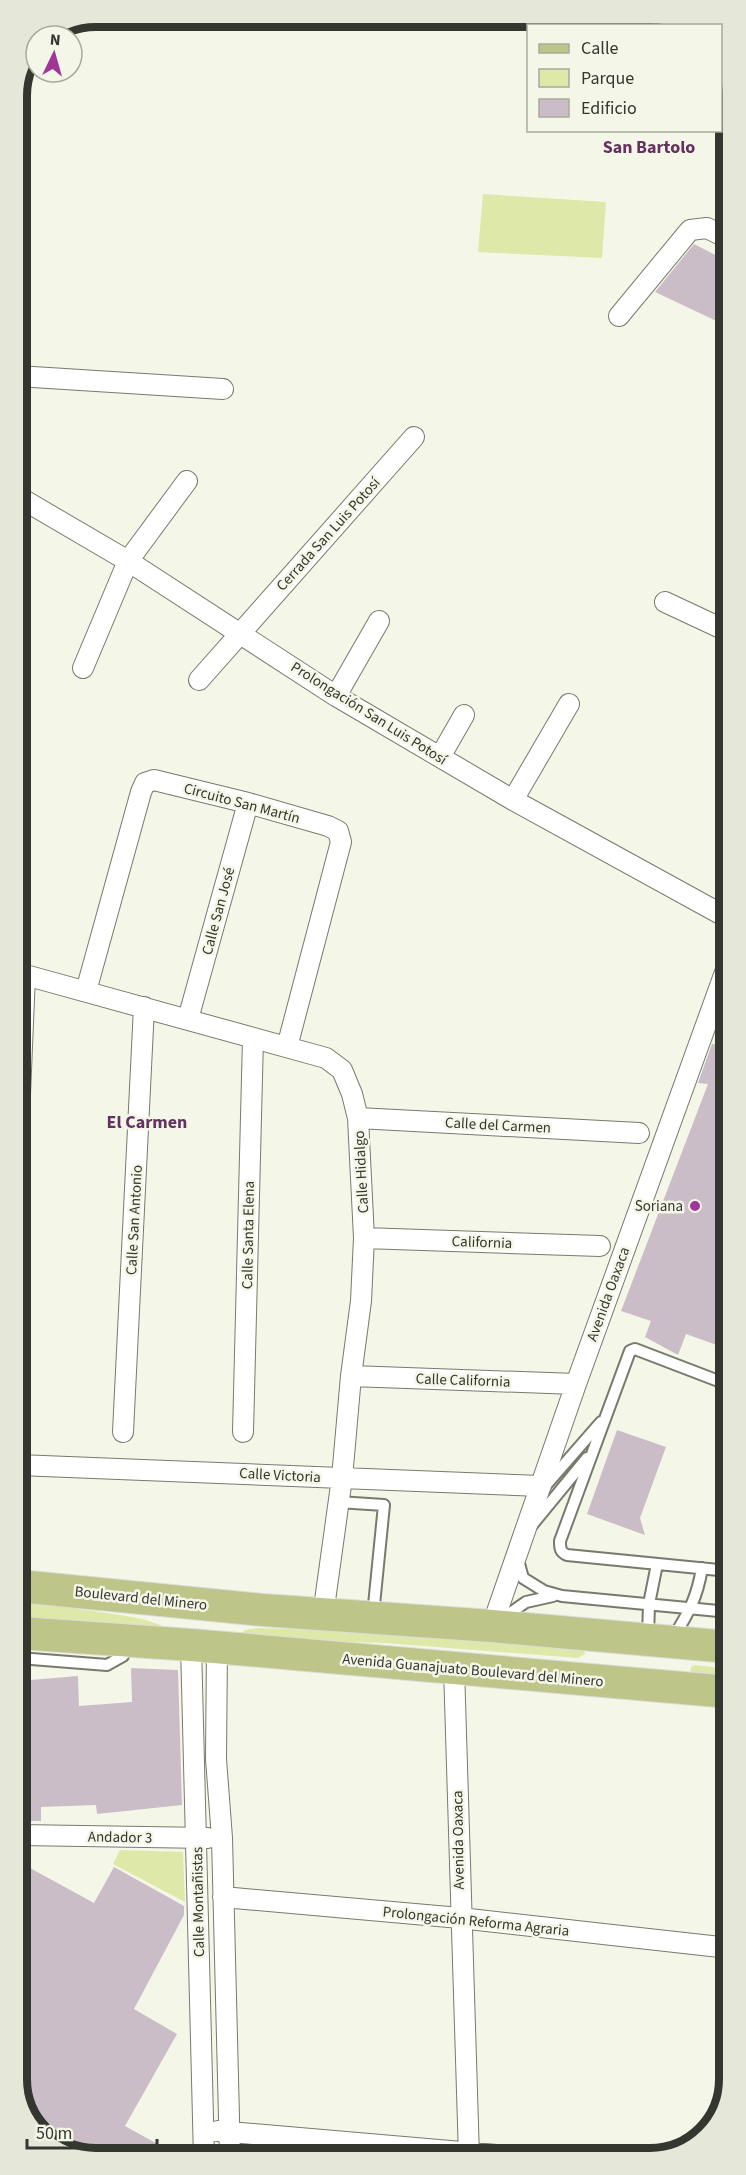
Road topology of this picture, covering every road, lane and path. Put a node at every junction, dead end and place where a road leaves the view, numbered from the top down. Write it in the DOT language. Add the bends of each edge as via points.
graph roads {
  1 [pos="719,234"];
  2 [pos="619,316"];
  3 [pos="27,377"];
  4 [pos="223,389"];
  5 [pos="414,437"];
  6 [pos="188,481"];
  7 [pos="27,502"];
  8 [pos="128,561"];
  9 [pos="665,602"];
  10 [pos="379,621"];
  11 [pos="719,627"];
  12 [pos="241,632"];
  13 [pos="83,668"];
  14 [pos="199,680"];
  15 [pos="336,696"];
  16 [pos="569,704"];
  17 [pos="464,715"];
  18 [pos="440,757"];
  19 [pos="513,800"];
  20 [pos="248,803"];
  21 [pos="719,913"];
  22 [pos="27,976"];
  23 [pos="719,989"];
  24 [pos="86,992"];
  25 [pos="144,1007"];
  26 [pos="189,1019"];
  27 [pos="253,1038"];
  28 [pos="287,1047"];
  29 [pos="358,1118"];
  30 [pos="639,1132"];
  31 [pos="364,1238"];
  32 [pos="600,1246"];
  33 [pos="351,1376"];
  34 [pos="719,1381"];
  35 [pos="576,1384"];
  36 [pos="605,1417"];
  37 [pos="123,1432"];
  38 [pos="243,1432"];
  39 [pos="593,1450"];
  40 [pos="27,1465"];
  41 [pos="342,1478"];
  42 [pos="541,1486"];
  43 [pos="338,1502"];
  44 [pos="525,1535"];
  45 [pos="518,1554"];
  46 [pos="657,1564"];
  47 [pos="702,1568"];
  48 [pos="719,1569"];
  49 [pos="27,1587"];
  50 [pos="562,1596"];
  51 [pos="144,1599"];
  52 [pos="649,1604"];
  53 [pos="692,1608"];
  54 [pos="263,1610"];
  55 [pos="719,1611"];
  56 [pos="323,1615"];
  57 [pos="373,1619"];
  58 [pos="492,1626"];
  59 [pos="27,1634"];
  60 [pos="128,1641"];
  61 [pos="204,1642"];
  62 [pos="719,1647"];
  63 [pos="647,1648"];
  64 [pos="27,1659"];
  65 [pos="587,1663"];
  66 [pos="719,1663"];
  67 [pos="454,1668"];
  68 [pos="719,1687"];
  69 [pos="27,1835"];
  70 [pos="196,1838"];
  71 [pos="222,1838"];
  72 [pos="223,1897"];
  73 [pos="460,1918"];
  74 [pos="719,1947"];
  75 [pos="203,2130"];
  76 [pos="229,2132"];
  77 [pos="204,2148"];
  78 [pos="230,2148"];
  79 [pos="396,2148"];
  80 [pos="469,2148"];
  1 -- 2 [label="street" via="707,228 690,230"];
  3 -- 4 [label="street"];
  5 -- 12 [label="street, Cerrada San Luis Potosí"];
  6 -- 8 [label="street"];
  7 -- 8 [label="street, Prolongación San Luis Potosí"];
  8 -- 12 [label="street, Prolongación San Luis Potosí"];
  8 -- 13 [label="street"];
  9 -- 11 [label="street"];
  10 -- 15 [label="street"];
  12 -- 14 [label="street, Cerrada San Luis Potosí"];
  12 -- 15 [label="street, Prolongación San Luis Potosí"];
  15 -- 18 [label="street, Prolongación San Luis Potosí"];
  16 -- 19 [label="street"];
  17 -- 18 [label="street"];
  18 -- 19 [label="street, Prolongación San Luis Potosí"];
  19 -- 21 [label="street, Prolongación San Luis Potosí"];
  20 -- 24 [label="street, Circuito San Martín" via="154,780 146,783"];
  20 -- 26 [label="street, Calle San José"];
  20 -- 28 [label="street, Circuito San Martín" via="328,826 338,831 341,842"];
  22 -- 24 [label="street, Calle Hidalgo"];
  23 -- 35 [label="street, Avenida Oaxaca"];
  24 -- 25 [label="street, Calle Hidalgo"];
  25 -- 26 [label="street, Calle Hidalgo"];
  25 -- 37 [label="street, Calle San Antonio"];
  26 -- 27 [label="street, Calle Hidalgo"];
  27 -- 28 [label="street, Calle Hidalgo"];
  27 -- 38 [label="street, Calle Santa Elena"];
  28 -- 29 [label="street, Calle Hidalgo" via="326,1058 342,1070"];
  29 -- 30 [label="street, Calle del Carmen"];
  29 -- 31 [label="street, Calle Hidalgo"];
  31 -- 32 [label="street, California"];
  31 -- 33 [label="street, Calle Hidalgo"];
  33 -- 35 [label="street, Calle California"];
  33 -- 41 [label="street, Calle Hidalgo"];
  34 -- 36 [label="lane" via="635,1349 630,1351"];
  35 -- 42 [label="street, Avenida Oaxaca"];
  36 -- 39 [label="lane"];
  36 -- 42 [label="lane" via="547,1484"];
  39 -- 44 [label="lane"];
  39 -- 46 [label="lane" via="560,1541 562,1553"];
  40 -- 41 [label="street, Calle Victoria"];
  41 -- 42 [label="street, Calle Victoria"];
  41 -- 43 [label="street, Calle Hidalgo"];
  42 -- 44 [label="street, Avenida Oaxaca"];
  43 -- 56 [label="street, Calle Hidalgo"];
  43 -- 57 [label="lane" via="384,1505"];
  44 -- 45 [label="street, Avenida Oaxaca"];
  45 -- 50 [label="lane" via="523,1578 544,1592"];
  45 -- 58 [label="street, Avenida Oaxaca"];
  46 -- 47 [label="lane"];
  46 -- 52 [label="lane"];
  47 -- 48 [label="lane"];
  47 -- 53 [label="lane"];
  49 -- 51 [label="main road, Boulevard del Minero"];
  50 -- 52 [label="lane"];
  50 -- 58 [label="lane" via="526,1602"];
  51 -- 54 [label="main road, Boulevard del Minero"];
  51 -- 61 [label="main road"];
  52 -- 53 [label="lane"];
  52 -- 63 [label="lane"];
  52 -- 63 [label="lane"];
  53 -- 55 [label="lane"];
  53 -- 63 [label="lane"];
  54 -- 56 [label="main road, Avenida Guanajuato Boulevard del Minero"];
  54 -- 61 [label="main road"];
  56 -- 57 [label="main road, Avenida Guanajuato Boulevard del Minero"];
  57 -- 58 [label="main road, Avenida Guanajuato Boulevard del Minero"];
  58 -- 63 [label="main road, Avenida Guanajuato Boulevard del Minero"];
  59 -- 60 [label="main road"];
  60 -- 61 [label="main road"];
  60 -- 64 [label="lane" via="123,1656 107,1665"];
  61 -- 67 [label="main road, Avenida Guanajuato Boulevard del Minero"];
  61 -- 70 [label="street, Calle Montañistas"];
  61 -- 71 [label="street, Calle Montañistas"];
  62 -- 63 [label="main road, Avenida Guanajuato Boulevard del Minero"];
  63 -- 65 [label="main road" via="599,1654"];
  63 -- 65 [label="main road" via="642,1665"];
  63 -- 66 [label="main road" via="678,1671 686,1661"];
  63 -- 67 [label="main road, Avenida Guanajuato Boulevard del Minero"];
  63 -- 68 [label="main road, Avenida Guanajuato Boulevard del Minero"];
  65 -- 67 [label="main road" via="505,1656"];
  67 -- 73 [label="street, Avenida Oaxaca"];
  69 -- 70 [label="street, Andador 3"];
  70 -- 71 [label="street, Andador 3"];
  70 -- 75 [label="street, Calle Montañistas"];
  71 -- 72 [label="street, Calle Montañistas"];
  72 -- 73 [label="street, Prolongación Reforma Agraria"];
  72 -- 76 [label="street, Calle Montañistas"];
  73 -- 74 [label="street, Prolongación Reforma Agraria"];
  73 -- 80 [label="street, Avenida Oaxaca"];
  75 -- 76 [label="street"];
  75 -- 77 [label="street, Calle Montañistas"];
  76 -- 78 [label="street, Calle Montañistas"];
  76 -- 79 [label="street"];
}
